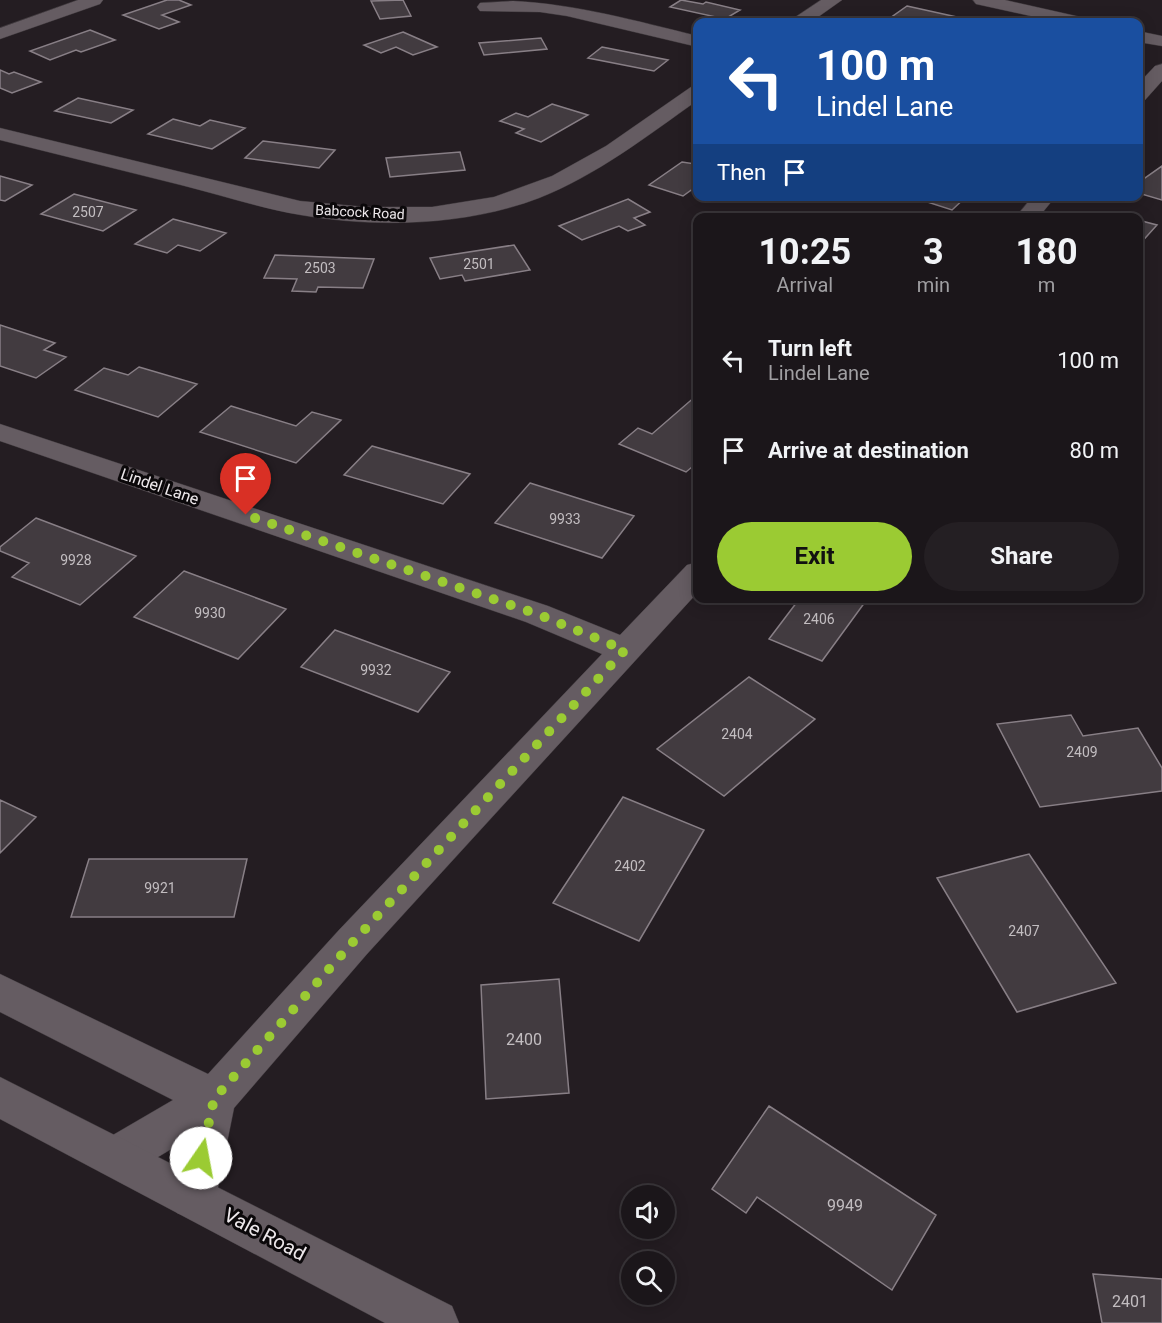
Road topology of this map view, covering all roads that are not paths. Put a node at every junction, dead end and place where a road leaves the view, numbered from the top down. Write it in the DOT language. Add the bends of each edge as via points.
graph roads {
  1 [pos="94,0"];
  2 [pos="833,0"];
  3 [pos="982,0"];
  4 [pos="486,7"];
  5 [pos="806,18"];
  6 [pos="1061,18"];
  7 [pos="0,34"];
  8 [pos="1143,37"];
  9 [pos="693,41"];
  10 [pos="1162,41"];
  11 [pos="1162,70"];
  12 [pos="1143,91"];
  13 [pos="693,95"];
  14 [pos="0,134"];
  15 [pos="1041,201"];
  16 [pos="1030,213"];
  17 [pos="0,432"];
  18 [pos="693,577"];
  19 [pos="625,650"];
  20 [pos="0,992"];
  21 [pos="0,1097"];
  22 [pos="214,1099"];
  23 [pos="117,1157"];
  24 [pos="193,1197"];
  25 [pos="435,1323"];
  1 -- 7 [label="street"];
  2 -- 5 [label="street"];
  3 -- 6 [label="street"];
  4 -- 9 [label="street" via="520,4 560,8"];
  8 -- 10 [label="street"];
  11 -- 12 [label="street"];
  13 -- 14 [label="street, Babcock Road" via="558,182 489,204 412,214 300,208"];
  15 -- 16 [label="street"];
  17 -- 19 [label="street, Lindel Lane" via="537,614"];
  18 -- 19 [label="street"];
  19 -- 22 [label="street" via="353,942"];
  20 -- 22 [label="street"];
  21 -- 23 [label="street, Vale Road"];
  22 -- 23 [label="street"];
  22 -- 24 [label="street"];
  23 -- 24 [label="street, Vale Road"];
  24 -- 25 [label="street, Vale Road"];
}
